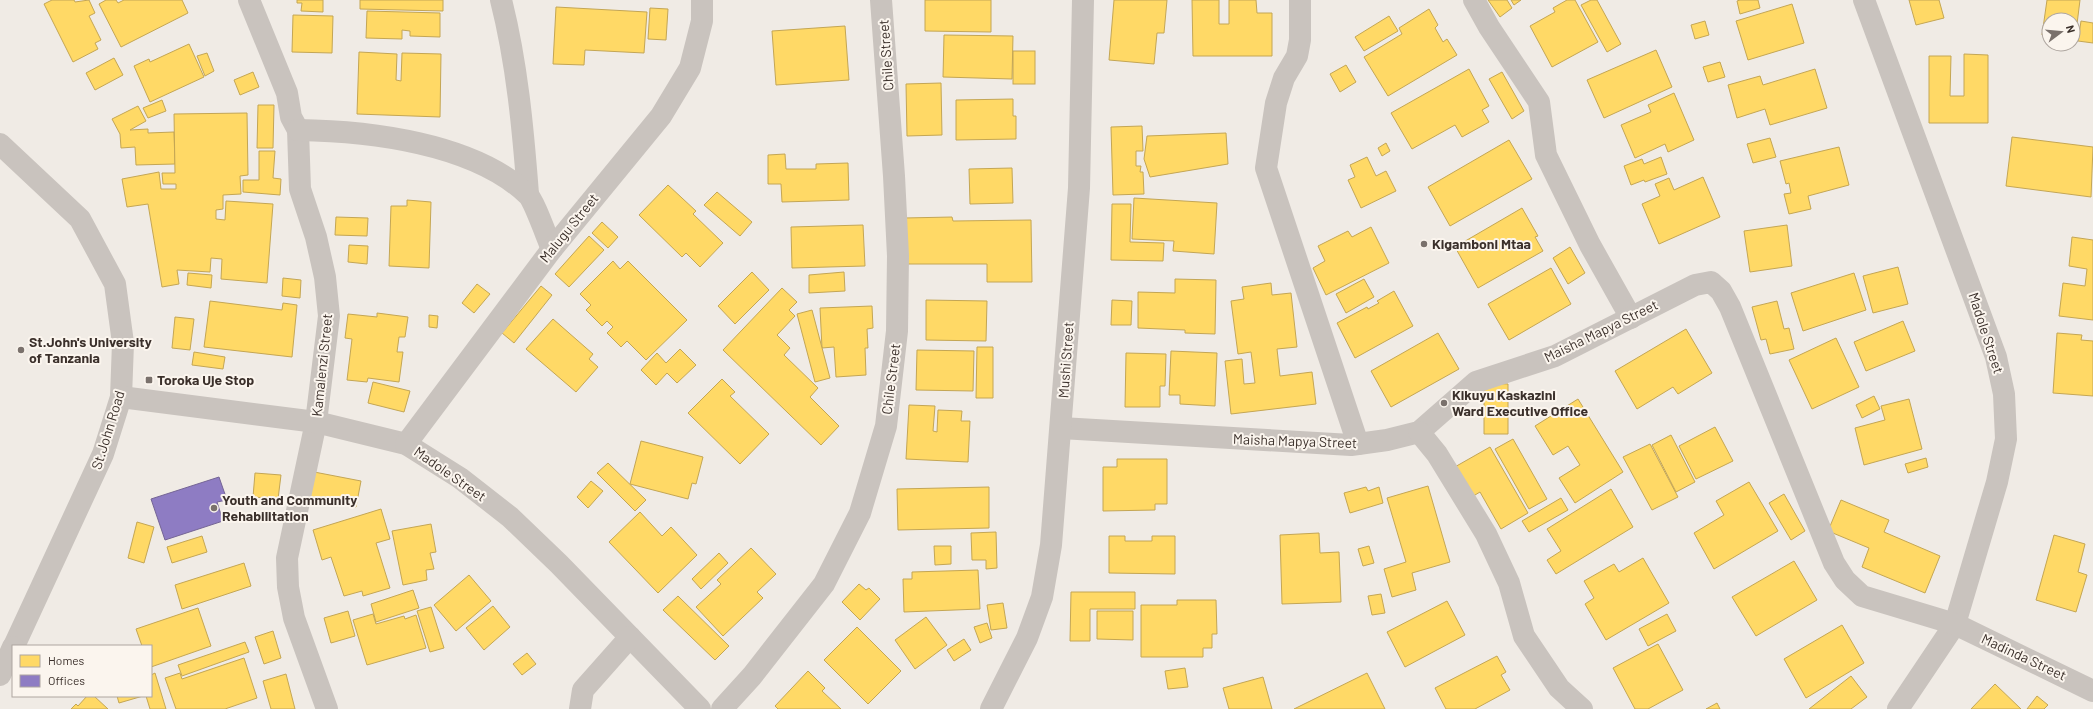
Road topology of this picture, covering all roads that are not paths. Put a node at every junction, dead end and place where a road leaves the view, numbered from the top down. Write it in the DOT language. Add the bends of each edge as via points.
graph roads {
  1 [pos="248,0"];
  2 [pos="501,0"];
  3 [pos="702,0"];
  4 [pos="882,0"];
  5 [pos="1083,0"];
  6 [pos="1300,0"];
  7 [pos="1474,0"];
  8 [pos="1864,0"];
  9 [pos="298,130"];
  10 [pos="0,144"];
  11 [pos="528,194"];
  12 [pos="552,249"];
  13 [pos="1631,318"];
  14 [pos="121,396"];
  15 [pos="316,422"];
  16 [pos="1061,428"];
  17 [pos="1418,432"];
  18 [pos="406,444"];
  19 [pos="1358,444"];
  20 [pos="1955,624"];
  21 [pos="630,637"];
  22 [pos="14,645"];
  23 [pos="12,649"];
  24 [pos="0,675"];
  25 [pos="2093,691"];
  26 [pos="327,709"];
  27 [pos="580,709"];
  28 [pos="700,709"];
  29 [pos="722,709"];
  30 [pos="992,709"];
  31 [pos="1582,709"];
  32 [pos="1898,709"];
  1 -- 9 [label="street, Kamalenzi Street" via="287,93 291,117"];
  2 -- 11 [label="street" via="510,36"];
  3 -- 12 [label="street, Malugu Street" via="702,21 690,68 665,110"];
  4 -- 29 [label="street, Chile Street" via="898,256 897,331 886,426 860,513 824,584 752,676"];
  5 -- 16 [label="street, Mushi Street" via="1079,188"];
  6 -- 19 [label="street" via="1300,40 1297,56 1284,78 1276,103 1266,168"];
  7 -- 13 [label="street" via="1539,102 1546,155 1590,245"];
  8 -- 20 [label="street, Madole Street" via="1996,357 2004,394 2006,439 1997,482"];
  9 -- 11 [label="street" via="345,131 431,146 469,158 493,170"];
  9 -- 15 [label="street, Kamalenzi Street" via="300,189 316,237 325,277 329,316"];
  10 -- 14 [label="street, St.John Road" via="80,219 115,284 123,343"];
  11 -- 12 [label="street"];
  12 -- 18 [label="street, Malugu Street"];
  13 -- 17 [label="street, Maisha Mapya Street" via="1555,356 1476,382"];
  13 -- 20 [label="street, Maisha Mapya Street" via="1695,284 1711,282 1721,291 1730,307 1834,563 1845,580 1862,596"];
  14 -- 15 [label="street, Madole Street"];
  14 -- 22 [label="street, St.John Road" via="103,454"];
  15 -- 18 [label="street, Madole Street"];
  15 -- 26 [label="street, Kamalenzi Street" via="287,558 288,587 294,618"];
  16 -- 19 [label="street, Maisha Mapya Street"];
  16 -- 30 [label="street, Mushi Street" via="1051,545 1042,597 1027,638"];
  17 -- 19 [label="street, Maisha Mapya Street"];
  17 -- 31 [label="street" via="1437,454 1486,534 1509,583 1524,636 1559,688"];
  18 -- 21 [label="street, Madole Street" via="460,478 510,517"];
  20 -- 25 [label="street, Madinda Street"];
  20 -- 32 [label="street, Madole Street"];
  21 -- 27 [label="street" via="583,690"];
  21 -- 28 [label="street, Madole Street"];
  23 -- 24 [label="street, St.John Road"];
}
